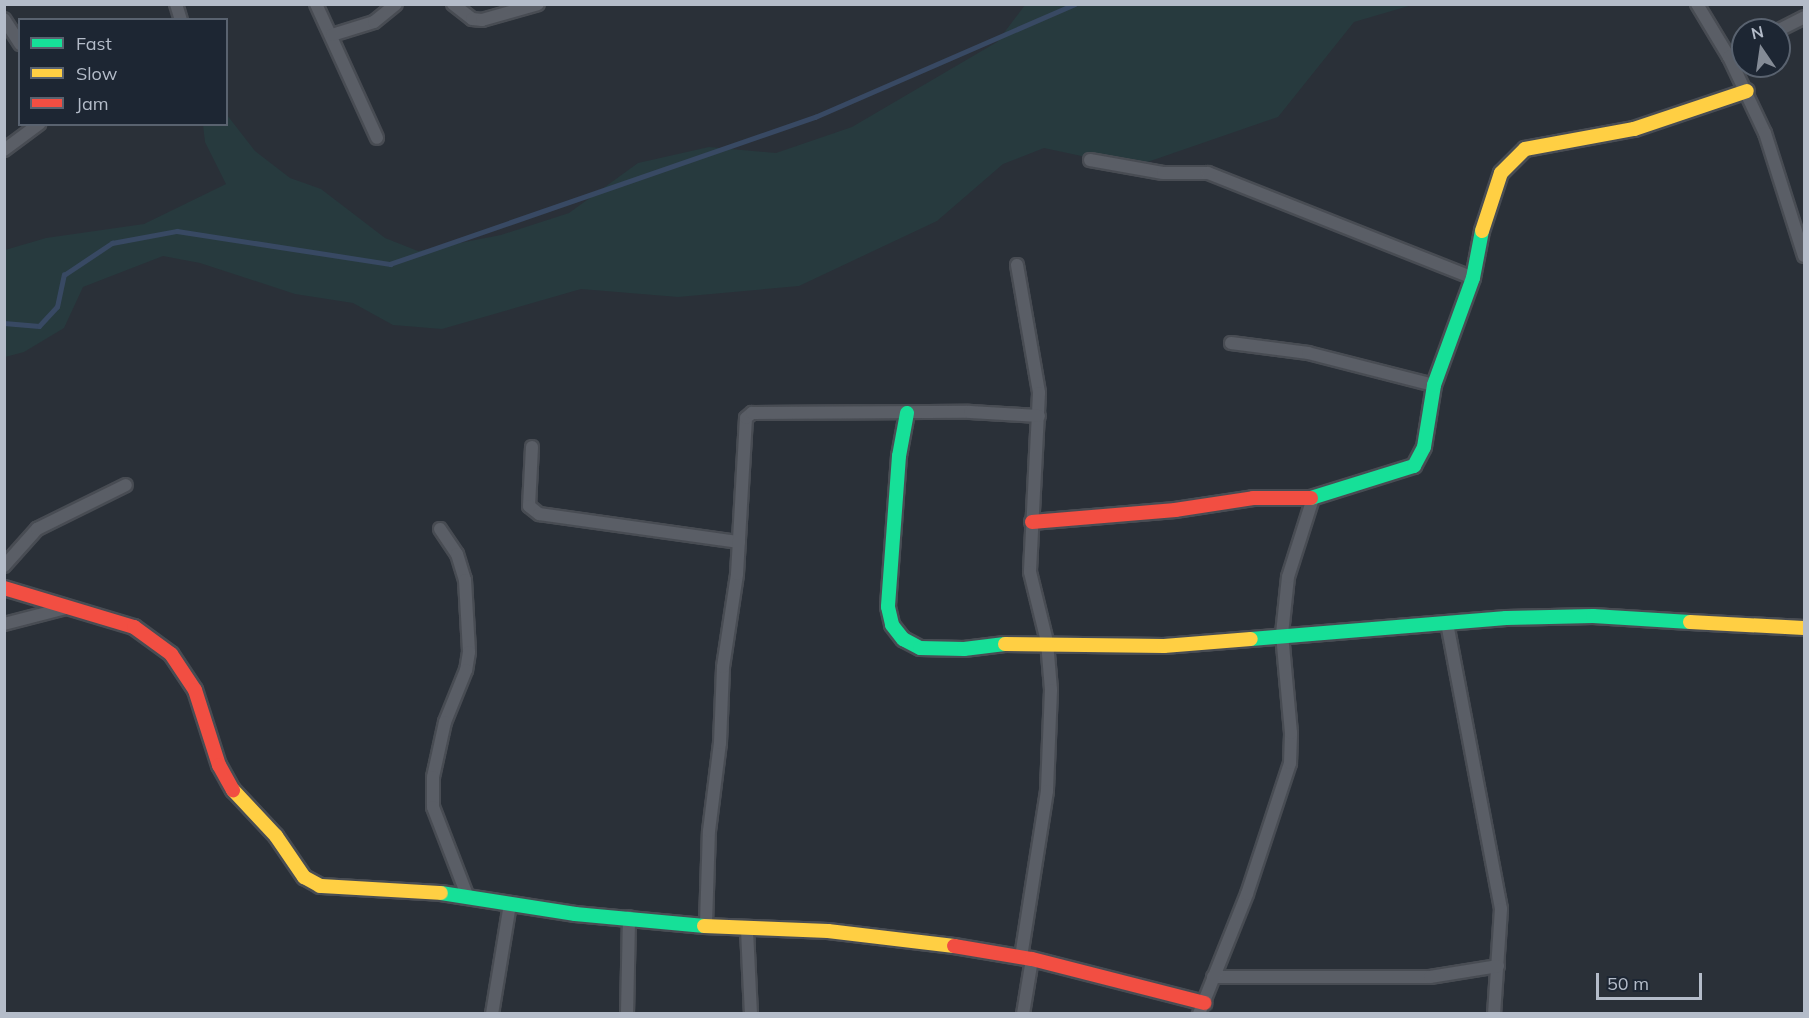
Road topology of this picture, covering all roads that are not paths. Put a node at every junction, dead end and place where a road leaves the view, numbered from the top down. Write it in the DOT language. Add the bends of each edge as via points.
graph roads {
  1 [pos="316,4"];
  2 [pos="396,4"];
  3 [pos="453,4"];
  4 [pos="538,4"];
  5 [pos="1697,4"];
  6 [pos="4,19"];
  7 [pos="332,35"];
  8 [pos="18,41"];
  9 [pos="1729,57"];
  10 [pos="1747,91"];
  11 [pos="36,126"];
  12 [pos="377,138"];
  13 [pos="4,150"];
  14 [pos="1090,160"];
  15 [pos="1804,256"];
  16 [pos="1017,265"];
  17 [pos="1473,278"];
  18 [pos="1231,343"];
  19 [pos="1434,385"];
  20 [pos="907,413"];
  21 [pos="1039,416"];
  22 [pos="532,447"];
  23 [pos="126,485"];
  24 [pos="1314,498"];
  25 [pos="1032,522"];
  26 [pos="440,529"];
  27 [pos="739,542"];
  28 [pos="4,566"];
  29 [pos="4,588"];
  30 [pos="66,608"];
  31 [pos="1448,623"];
  32 [pos="4,624"];
  33 [pos="1804,628"];
  34 [pos="1282,634"];
  35 [pos="1047,642"];
  36 [pos="467,895"];
  37 [pos="510,904"];
  38 [pos="629,917"];
  39 [pos="706,924"];
  40 [pos="747,930"];
  41 [pos="1026,958"];
  42 [pos="1498,966"];
  43 [pos="1214,978"];
  44 [pos="1202,1008"];
  45 [pos="492,1014"];
  46 [pos="627,1014"];
  47 [pos="751,1014"];
  48 [pos="1023,1014"];
  49 [pos="1494,1014"];
  1 -- 7 [label="street"];
  2 -- 7 [label="street" via="374,21"];
  3 -- 4 [label="street" via="472,19 482,20"];
  5 -- 9 [label="street"];
  6 -- 8 [label="street"];
  7 -- 12 [label="street"];
  9 -- 10 [label="street"];
  10 -- 15 [label="street" via="1766,133"];
  10 -- 17 [label="street" via="1634,129 1560,140 1519,154 1501,173 1483,224"];
  11 -- 13 [label="street"];
  14 -- 17 [label="street" via="1163,173 1209,173"];
  16 -- 21 [label="street" via="1039,393"];
  17 -- 19 [label="street"];
  18 -- 19 [label="street" via="1308,353"];
  19 -- 24 [label="street" via="1424,447 1414,466 1393,477 1329,490"];
  20 -- 21 [label="street"];
  20 -- 27 [label="street" via="749,415 744,421"];
  20 -- 35 [label="street" via="899,456 888,591 892,625 903,639 920,648"];
  21 -- 25 [label="street"];
  22 -- 27 [label="street" via="529,506 539,514"];
  23 -- 28 [label="street" via="37,529"];
  24 -- 25 [label="street" via="1253,498 1175,510"];
  24 -- 34 [label="street" via="1288,577"];
  25 -- 35 [label="street" via="1030,572"];
  26 -- 36 [label="street" via="457,554 465,580 469,652 445,722 433,777 433,807"];
  27 -- 39 [label="street" via="723,667"];
  29 -- 30 [label="street"];
  30 -- 32 [label="street"];
  30 -- 36 [label="street" via="134,627 171,654 195,690 219,765 232,788 276,836 304,877 320,886"];
  31 -- 33 [label="street" via="1605,616"];
  31 -- 34 [label="street"];
  31 -- 42 [label="street" via="1495,866 1501,909"];
  34 -- 35 [label="street" via="1164,646"];
  34 -- 43 [label="street" via="1290,762 1247,894"];
  35 -- 41 [label="street" via="1051,690 1047,791"];
  36 -- 37 [label="street"];
  37 -- 38 [label="street"];
  37 -- 45 [label="street"];
  38 -- 39 [label="street"];
  38 -- 46 [label="street"];
  39 -- 40 [label="street"];
  40 -- 41 [label="street" via="828,931"];
  40 -- 47 [label="street"];
  41 -- 44 [label="street"];
  41 -- 48 [label="street"];
  42 -- 43 [label="street" via="1430,977"];
  42 -- 49 [label="street"];
  43 -- 44 [label="street"];
}
